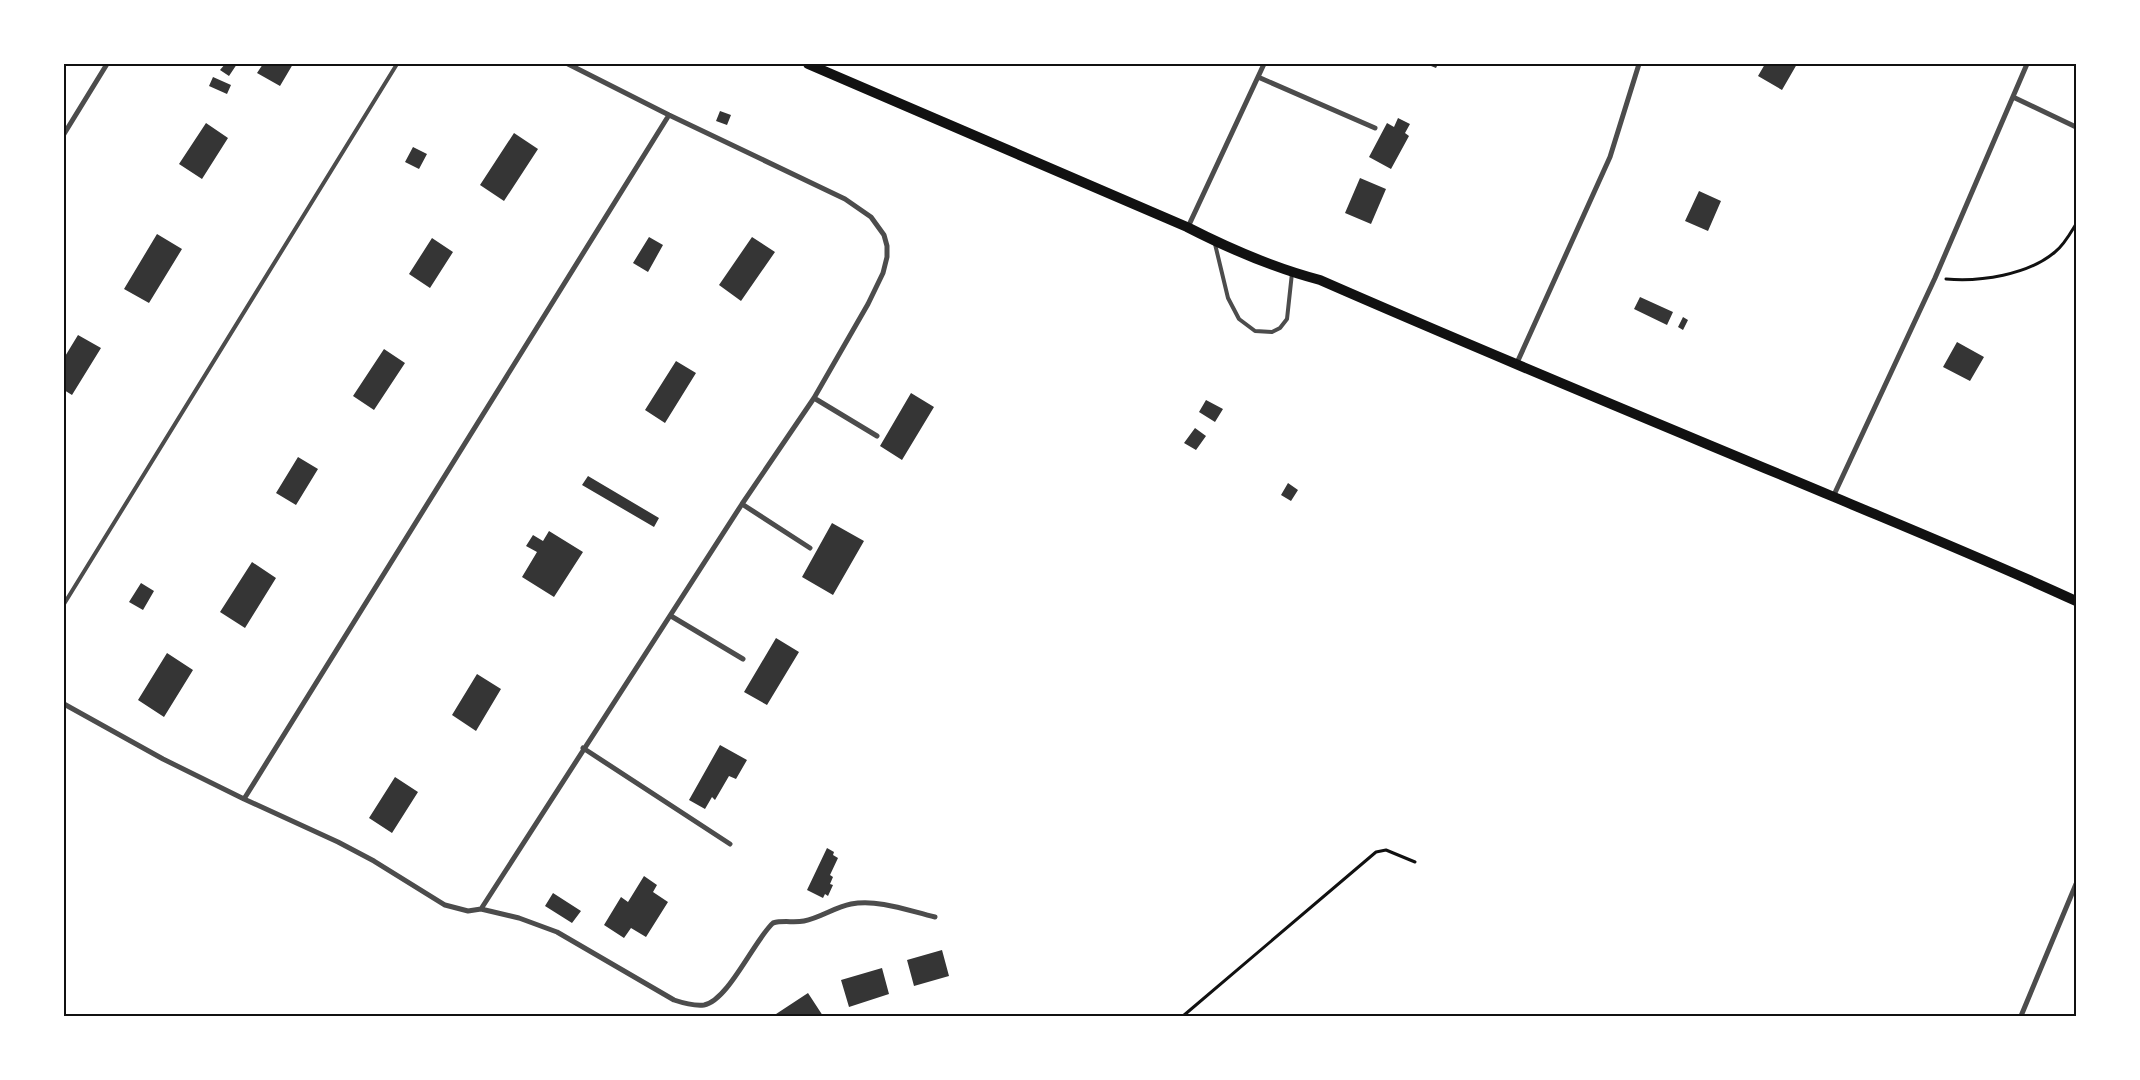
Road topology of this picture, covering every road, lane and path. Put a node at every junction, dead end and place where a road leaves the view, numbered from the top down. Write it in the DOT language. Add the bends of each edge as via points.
graph roads {
  1 [pos="107,64"];
  2 [pos="397,64"];
  3 [pos="568,64"];
  4 [pos="808,64"];
  5 [pos="1264,64"];
  6 [pos="1639,64"];
  7 [pos="2027,64"];
  8 [pos="1258,76"];
  9 [pos="2013,96"];
  10 [pos="669,115"];
  11 [pos="2076,127"];
  12 [pos="1375,128"];
  13 [pos="64,134"];
  14 [pos="2076,224"];
  15 [pos="1188,227"];
  16 [pos="1214,241"];
  17 [pos="1292,273"];
  18 [pos="1935,278"];
  19 [pos="1516,366"];
  20 [pos="814,398"];
  21 [pos="878,436"];
  22 [pos="1833,497"];
  23 [pos="742,504"];
  24 [pos="810,548"];
  25 [pos="2076,601"];
  26 [pos="64,604"];
  27 [pos="671,616"];
  28 [pos="743,659"];
  29 [pos="64,704"];
  30 [pos="583,748"];
  31 [pos="244,799"];
  32 [pos="730,844"];
  33 [pos="1415,862"];
  34 [pos="2076,884"];
  35 [pos="481,909"];
  36 [pos="935,917"];
  37 [pos="1183,1016"];
  38 [pos="2021,1016"];
  1 -- 13 [label="street"];
  2 -- 26 [label="lane"];
  3 -- 10 [label="street"];
  4 -- 15 [label="main road"];
  5 -- 8 [label="street"];
  6 -- 19 [label="street" via="1610,157"];
  7 -- 9 [label="street"];
  8 -- 12 [label="street"];
  8 -- 15 [label="street"];
  9 -- 11 [label="street"];
  9 -- 18 [label="street"];
  10 -- 20 [label="street" via="845,200 872,217 884,235 887,256 884,273"];
  10 -- 31 [label="street"];
  14 -- 18 [label="path" via="2061,246 2030,266 1985,279"];
  15 -- 16 [label="main road"];
  16 -- 17 [label="main road"];
  16 -- 17 [label="lane" via="1228,298 1239,319 1255,330 1272,332 1287,319"];
  17 -- 19 [label="main road" via="1320,280"];
  18 -- 22 [label="street"];
  19 -- 22 [label="main road" via="1606,400"];
  20 -- 21 [label="street"];
  20 -- 23 [label="street"];
  22 -- 25 [label="main road" via="2008,569"];
  23 -- 24 [label="street"];
  23 -- 27 [label="street"];
  27 -- 28 [label="street"];
  27 -- 30 [label="street"];
  29 -- 31 [label="street"];
  30 -- 32 [label="street"];
  30 -- 35 [label="street"];
  31 -- 35 [label="street" via="338,842 445,905 468,911"];
  33 -- 37 [label="path" via="1386,850 1376,852"];
  34 -- 38 [label="street"];
  35 -- 36 [label="street" via="557,932 674,1000 706,1005 726,988 773,923 805,921 860,903"];
}
